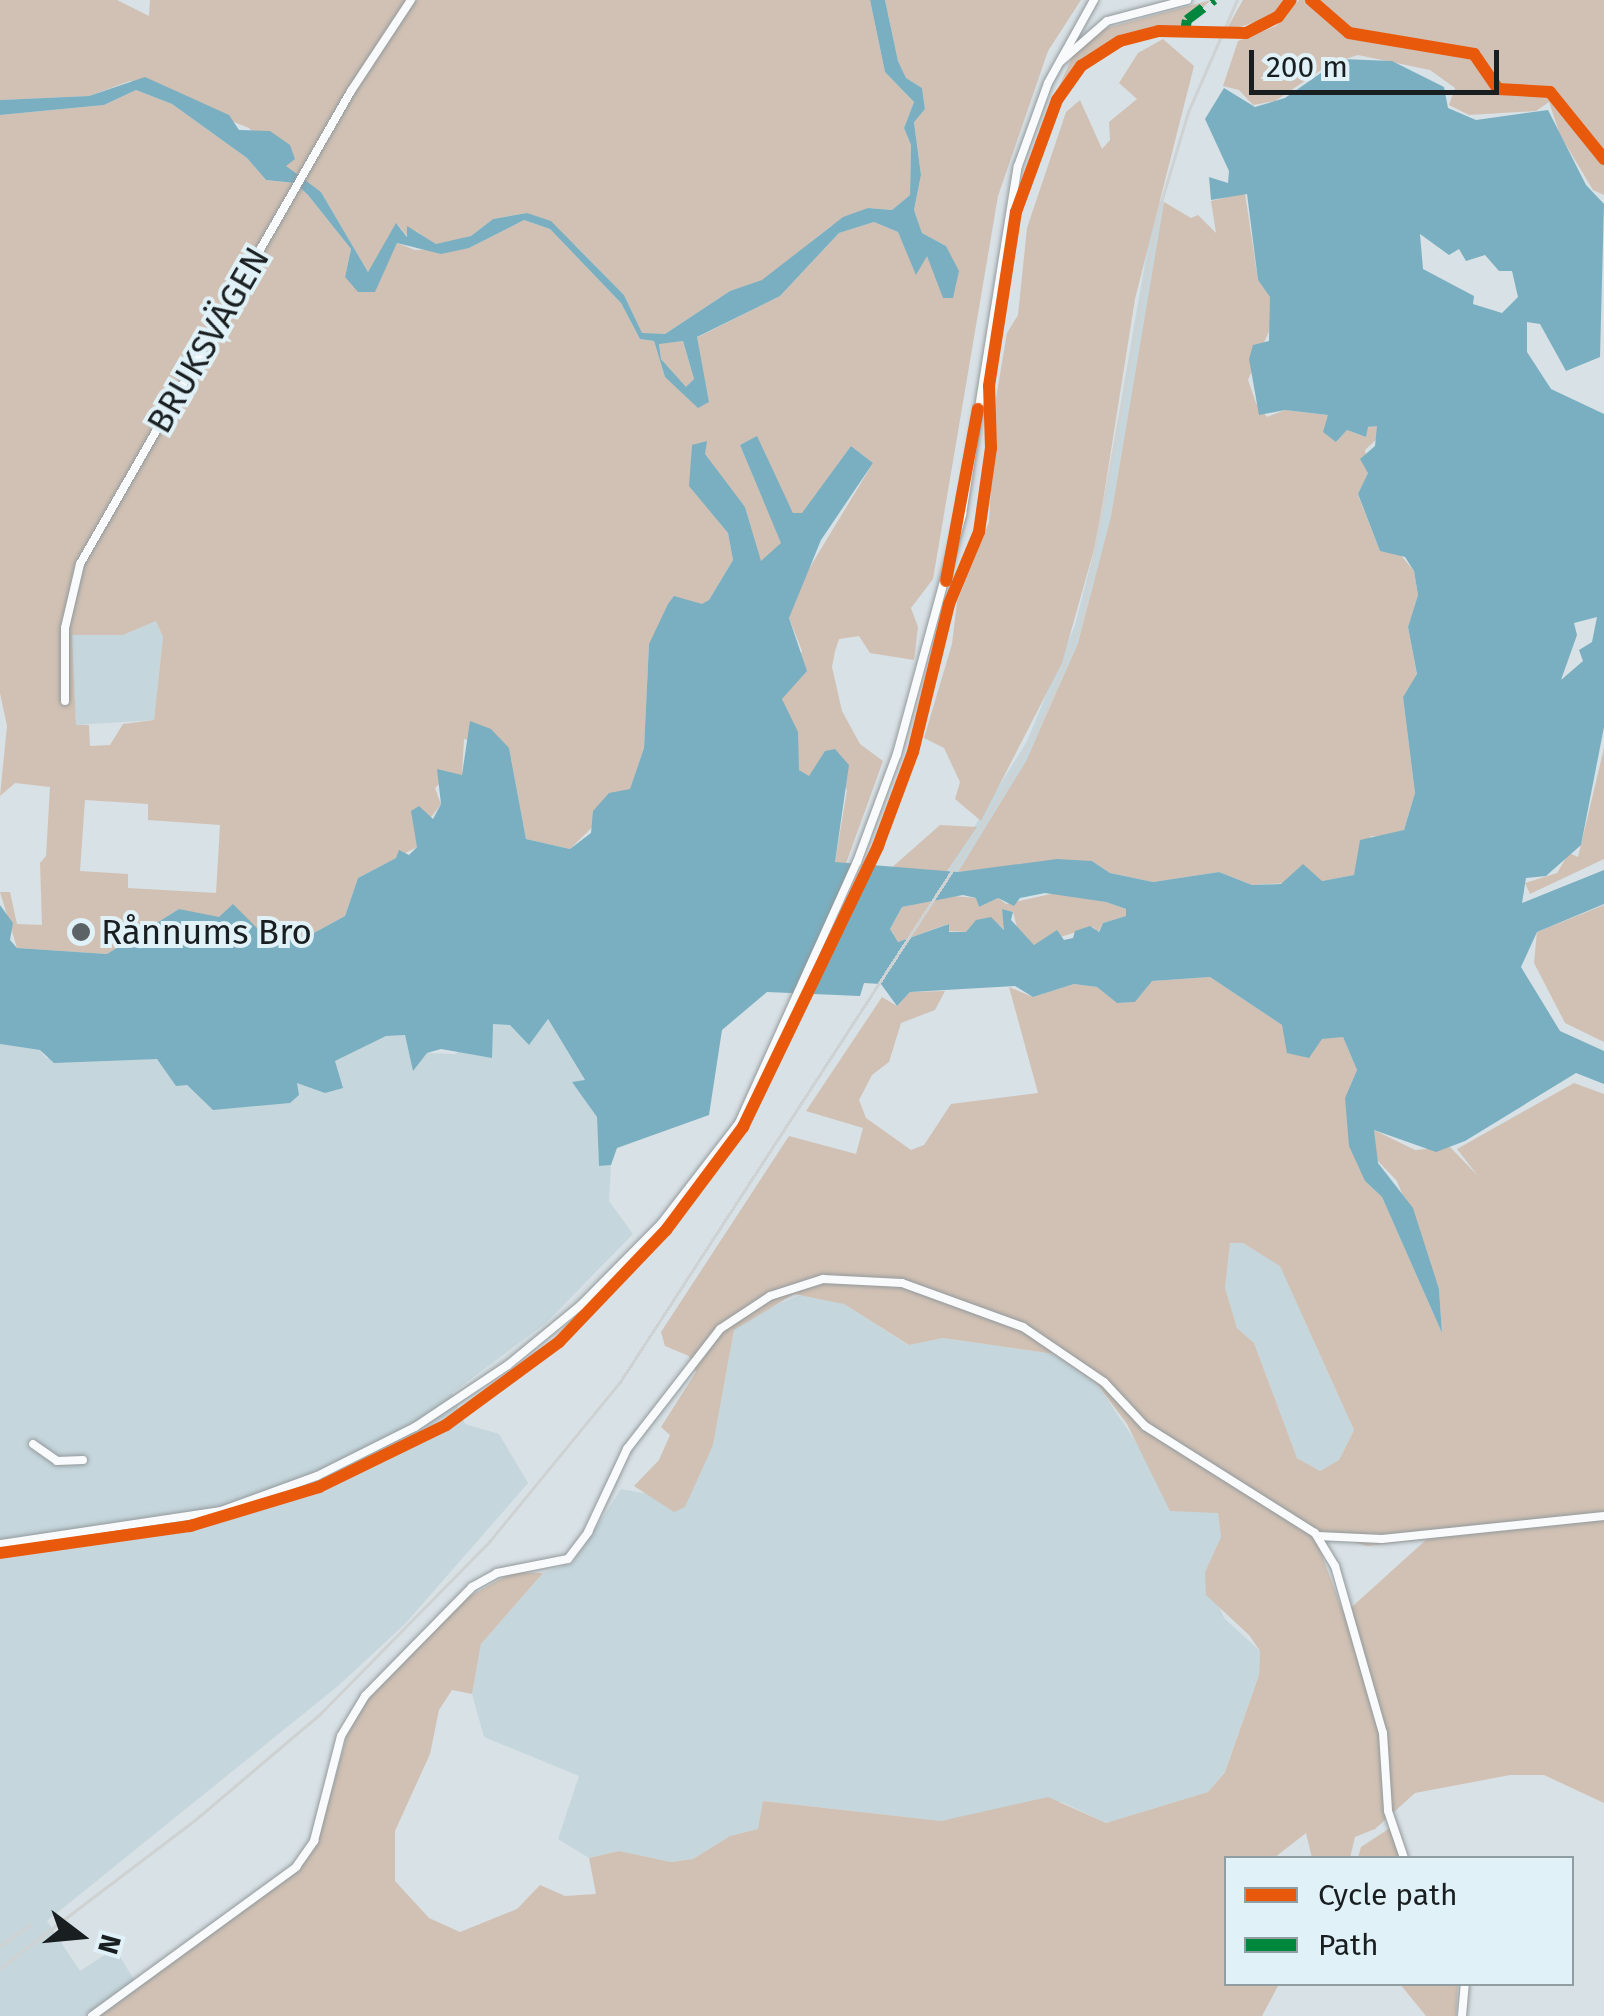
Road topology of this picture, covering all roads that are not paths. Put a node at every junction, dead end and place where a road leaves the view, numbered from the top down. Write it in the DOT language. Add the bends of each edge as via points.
graph roads {
  1 [pos="411,0"];
  2 [pos="1162,0"];
  3 [pos="1093,1"];
  4 [pos="1182,2"];
  5 [pos="1056,65"];
  6 [pos="65,701"];
  7 [pos="33,1444"];
  8 [pos="83,1460"];
  9 [pos="1604,1516"];
  10 [pos="1318,1536"];
  11 [pos="0,1544"];
  12 [pos="1403,1856"];
  13 [pos="1466,1986"];
  14 [pos="92,2016"];
  15 [pos="1462,2016"];
  1 -- 6 [label="street, BRUKSVÄGEN" via="324,137 80,564 66,628"];
  2 -- 4 [label="street"];
  3 -- 5 [label="street"];
  4 -- 5 [label="street" via="1107,22"];
  5 -- 11 [label="street" via="1007,214 954,546 897,754 858,862 739,1123 661,1224 608,1279 476,1389 318,1476 190,1518"];
  7 -- 8 [label="street" via="57,1461"];
  9 -- 10 [label="street" via="1382,1539"];
  10 -- 12 [label="street" via="1335,1566 1383,1733 1388,1811"];
  10 -- 14 [label="street" via="1145,1426 1104,1382 1023,1327 902,1284 800,1284 742,1311 720,1330 627,1448 568,1559 497,1573 472,1587 365,1696 341,1736 308,1854"];
  13 -- 15 [label="street"];
}
